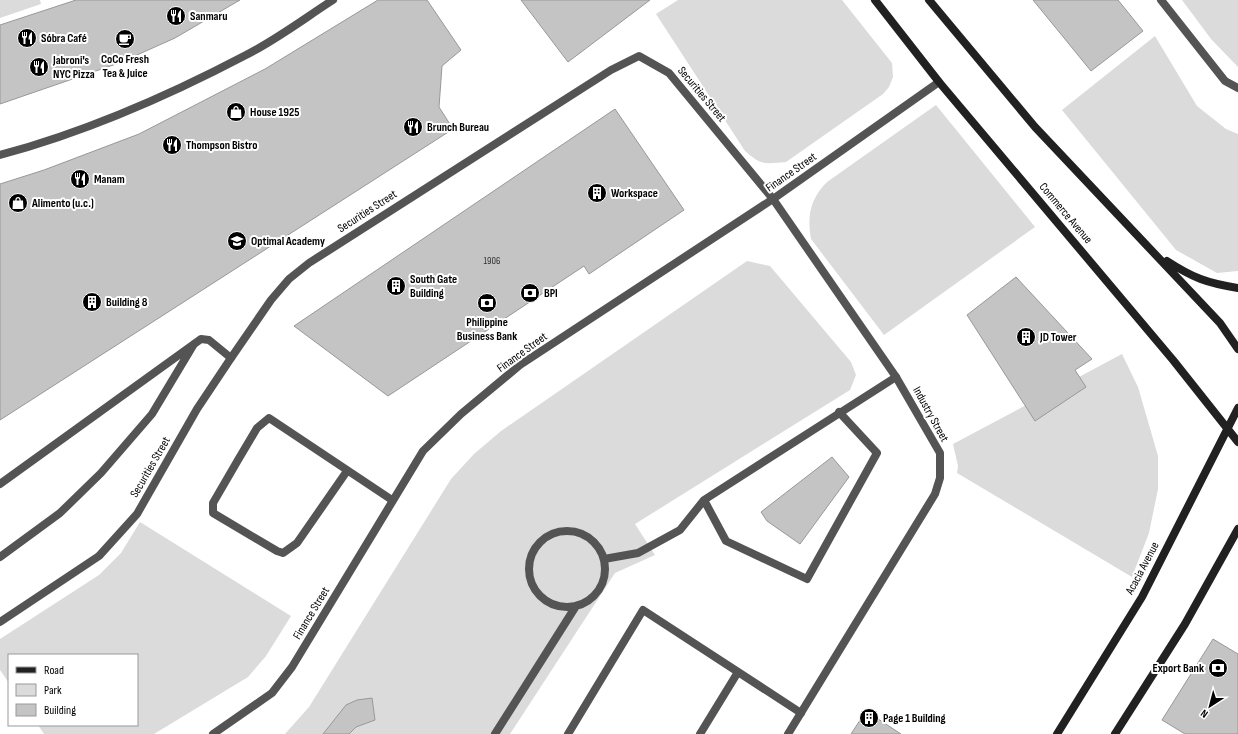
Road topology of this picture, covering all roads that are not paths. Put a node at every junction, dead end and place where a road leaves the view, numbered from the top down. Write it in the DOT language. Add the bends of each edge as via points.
graph roads {
  1 [pos="333,0"];
  2 [pos="875,0"];
  3 [pos="929,0"];
  4 [pos="1161,0"];
  5 [pos="939,82"];
  6 [pos="1238,88"];
  7 [pos="0,155"];
  8 [pos="774,199"];
  9 [pos="1158,256"];
  10 [pos="1238,288"];
  11 [pos="194,344"];
  12 [pos="1238,349"];
  13 [pos="231,358"];
  14 [pos="896,377"];
  15 [pos="1238,408"];
  16 [pos="839,412"];
  17 [pos="1226,429"];
  18 [pos="1238,442"];
  19 [pos="347,471"];
  20 [pos="0,484"];
  21 [pos="392,500"];
  22 [pos="704,500"];
  23 [pos="1238,529"];
  24 [pos="0,557"];
  25 [pos="604,559"];
  26 [pos="576,606"];
  27 [pos="0,622"];
  28 [pos="738,672"];
  29 [pos="801,713"];
  30 [pos="213,734"];
  31 [pos="495,734"];
  32 [pos="568,734"];
  33 [pos="700,734"];
  34 [pos="788,734"];
  35 [pos="1057,734"];
  36 [pos="1114,734"];
  1 -- 7 [label="street" via="248,55 124,114"];
  2 -- 5 [label="main road, Commerce Avenue"];
  3 -- 9 [label="main road" via="1035,127"];
  4 -- 6 [label="street" via="1225,81"];
  5 -- 8 [label="street, Finance Street"];
  5 -- 17 [label="main road, Commerce Avenue" via="1168,354"];
  8 -- 13 [label="street, Securities Street" via="669,73 640,56 611,70 309,263 288,280 271,300"];
  8 -- 14 [label="street, Industry Street"];
  8 -- 21 [label="street, Finance Street" via="520,366 461,414 423,451"];
  9 -- 10 [label="main road" via="1191,276 1217,285"];
  9 -- 12 [label="main road" via="1220,323"];
  11 -- 13 [label="street" via="205,338"];
  11 -- 20 [label="street"];
  11 -- 24 [label="street" via="152,414 101,473 60,513"];
  13 -- 27 [label="street, Securities Street" via="197,409 137,514 99,556"];
  14 -- 16 [label="street"];
  14 -- 29 [label="street, Industry Street" via="940,453 940,478 935,494"];
  15 -- 17 [label="main road, Acacia Avenue"];
  16 -- 22 [label="street"];
  16 -- 22 [label="street" via="876,453 807,579 726,541"];
  17 -- 18 [label="main road, Commerce Avenue"];
  17 -- 35 [label="main road, Acacia Avenue" via="1142,597"];
  19 -- 19 [label="street" via="297,543 283,553 213,513 213,503 238,460 257,428 269,418"];
  19 -- 21 [label="street"];
  21 -- 30 [label="street, Finance Street" via="292,667 272,693"];
  22 -- 25 [label="street" via="680,530 638,553"];
  23 -- 36 [label="main road" via="1185,624"];
  25 -- 26 [label="street" via="606,572 603,584 595,596 586,603"];
  25 -- 26 [label="street" via="598,546 576,531 553,532 535,546 528,568 530,582 536,592 546,601 559,607"];
  26 -- 31 [label="street"];
  28 -- 29 [label="street"];
  28 -- 32 [label="street" via="643,610"];
  28 -- 33 [label="street"];
  29 -- 34 [label="street, Industry Street"];
}
